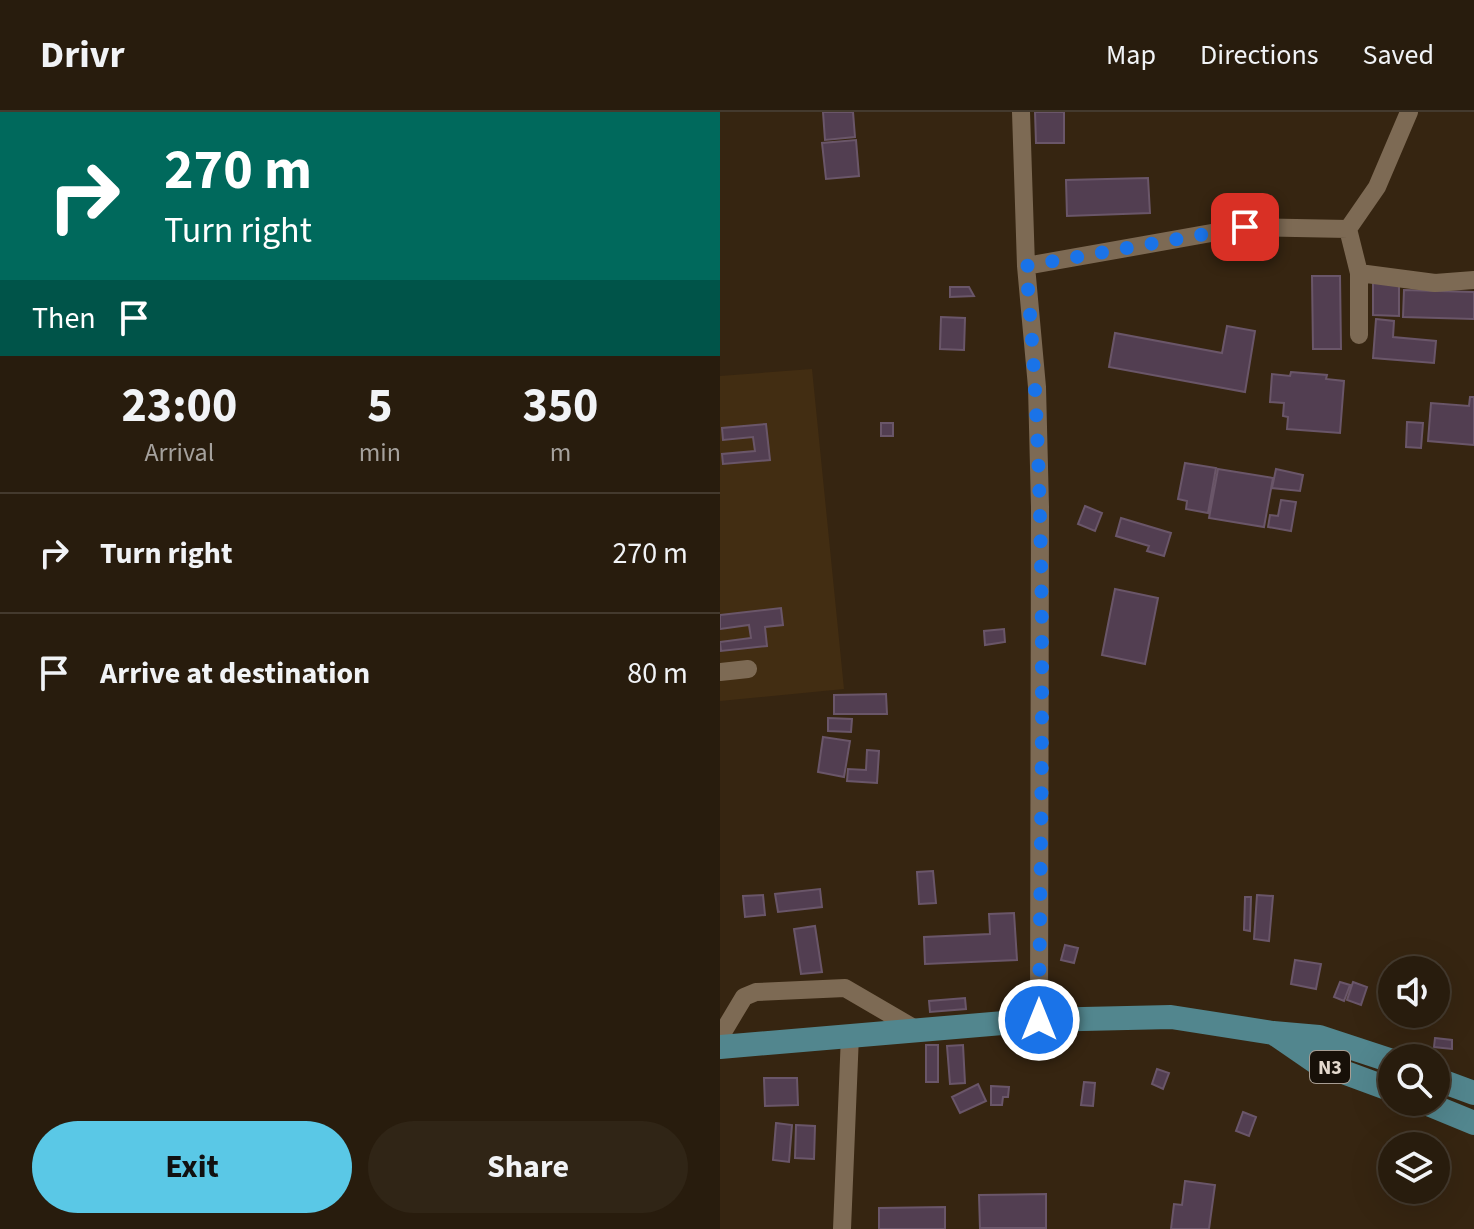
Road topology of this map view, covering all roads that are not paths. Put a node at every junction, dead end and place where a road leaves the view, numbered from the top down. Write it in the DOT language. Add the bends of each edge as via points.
graph roads {
  1 [pos="1021,112"];
  2 [pos="1409,112"];
  3 [pos="1348,229"];
  4 [pos="1026,266"];
  5 [pos="1359,273"];
  6 [pos="1474,280"];
  7 [pos="1359,335"];
  8 [pos="748,669"];
  9 [pos="720,672"];
  10 [pos="1039,1020"];
  11 [pos="917,1030"];
  12 [pos="1273,1033"];
  13 [pos="850,1035"];
  14 [pos="720,1037"];
  15 [pos="720,1047"];
  16 [pos="1378,1056"];
  17 [pos="1450,1084"];
  18 [pos="1378,1085"];
  19 [pos="1474,1093"];
  20 [pos="1450,1113"];
  21 [pos="1474,1123"];
  22 [pos="842,1229"];
  1 -- 4 [label="street"];
  2 -- 3 [label="street" via="1377,187"];
  3 -- 4 [label="street" via="1245,227"];
  3 -- 5 [label="street"];
  4 -- 10 [label="street" via="1040,507"];
  5 -- 6 [label="street" via="1435,283"];
  5 -- 7 [label="street"];
  8 -- 9 [label="street"];
  10 -- 11 [label="main road, N3"];
  10 -- 12 [label="main road, N3" via="1171,1017"];
  11 -- 13 [label="main road, N3"];
  11 -- 14 [label="street" via="845,988 756,992 744,997"];
  12 -- 16 [label="main road, N3" via="1319,1037"];
  12 -- 18 [label="main road, N3" via="1316,1062"];
  13 -- 15 [label="main road, N3"];
  13 -- 22 [label="street"];
  17 -- 19 [label="main road"];
  20 -- 21 [label="main road"];
}
